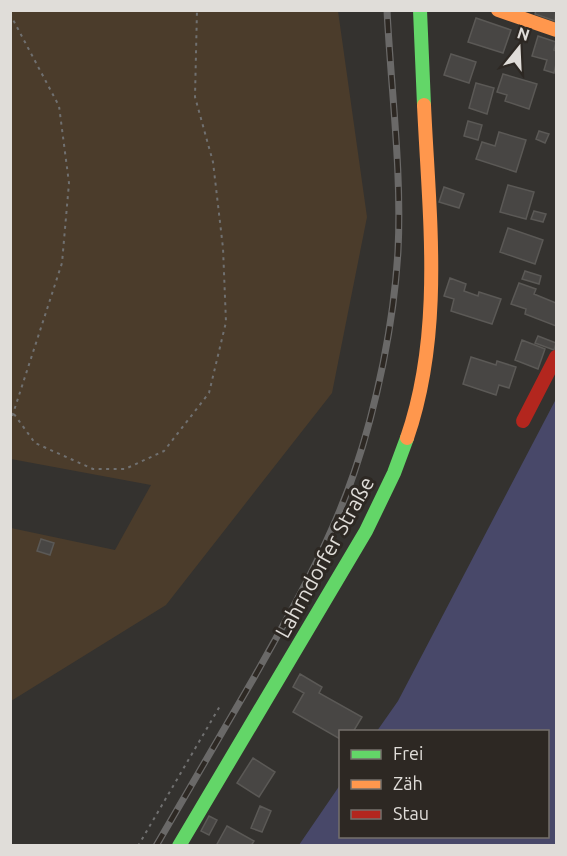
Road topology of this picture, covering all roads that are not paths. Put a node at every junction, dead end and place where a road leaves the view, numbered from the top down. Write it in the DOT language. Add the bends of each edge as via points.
graph roads {
  1 [pos="420,10"];
  2 [pos="498,10"];
  3 [pos="556,30"];
  4 [pos="556,357"];
  5 [pos="523,421"];
  6 [pos="179,846"];
  1 -- 6 [label="street, Lahrndorfer Straße" via="431,318 423,378 408,434 366,531"];
  2 -- 3 [label="street"];
  4 -- 5 [label="street"];
}
